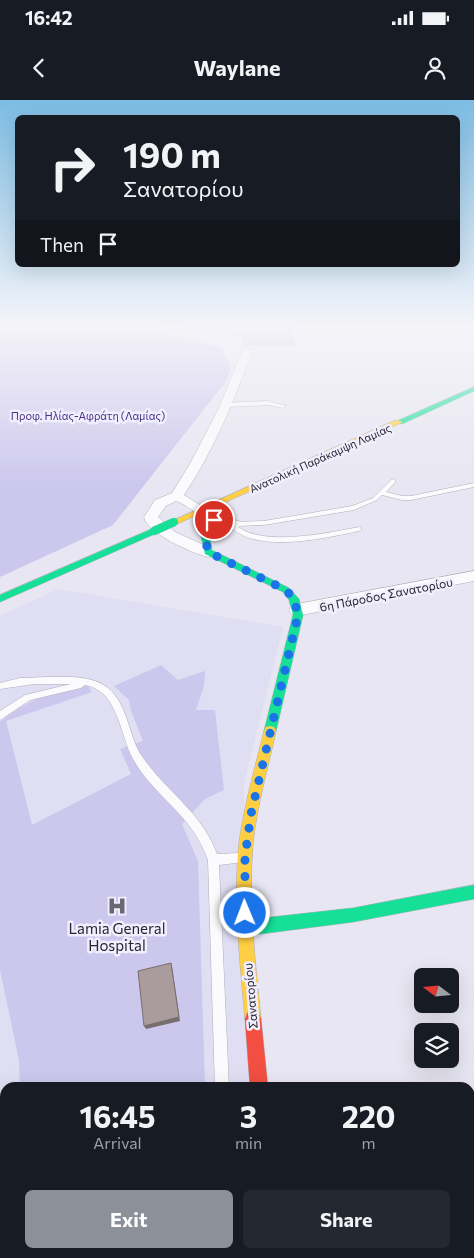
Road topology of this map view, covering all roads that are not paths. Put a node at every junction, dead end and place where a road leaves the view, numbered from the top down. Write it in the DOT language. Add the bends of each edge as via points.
graph roads {
  1 [pos="236,379"];
  2 [pos="474,389"];
  3 [pos="226,405"];
  4 [pos="283,406"];
  5 [pos="393,481"];
  6 [pos="474,485"];
  7 [pos="381,493"];
  8 [pos="176,497"];
  9 [pos="201,511"];
  10 [pos="214,520"];
  11 [pos="234,524"];
  12 [pos="359,529"];
  13 [pos="208,552"];
  14 [pos="474,576"];
  15 [pos="0,599"];
  16 [pos="297,610"];
  17 [pos="96,684"];
  18 [pos="0,686"];
  19 [pos="0,716"];
  20 [pos="245,857"];
  21 [pos="213,860"];
  22 [pos="474,892"];
  23 [pos="245,928"];
  24 [pos="222,1082"];
  25 [pos="258,1082"];
  1 -- 3 [label="street"];
  2 -- 9 [label="street, Ανατολική Παράκαμψη Λαμίας"];
  3 -- 4 [label="lane" via="270,403"];
  3 -- 8 [label="street" via="206,450"];
  5 -- 7 [label="lane"];
  6 -- 7 [label="lane" via="411,498"];
  7 -- 11 [label="lane" via="365,504 340,511 264,523"];
  8 -- 9 [label="street"];
  8 -- 13 [label="street" via="162,502 153,513 152,521 170,535"];
  9 -- 10 [label="street"];
  9 -- 15 [label="street, Ανατολική Παράκαμψη Λαμίας, bridge"];
  10 -- 11 [label="street"];
  10 -- 13 [label="street" via="203,527"];
  11 -- 12 [label="lane" via="235,529 245,535 278,538 317,537"];
  13 -- 16 [label="street" via="279,584 292,596"];
  14 -- 16 [label="street, 6η Πάροδος Σανατορίου"];
  16 -- 20 [label="street, Σανατορίου" via="297,625 253,804"];
  17 -- 18 [label="lane" via="70,680 9,682"];
  17 -- 19 [label="lane" via="76,685 28,697"];
  17 -- 21 [label="lane" via="114,701 136,756 204,834"];
  20 -- 21 [label="lane"];
  20 -- 23 [label="street, Σανατορίου"];
  21 -- 24 [label="lane"];
  22 -- 23 [label="street" via="353,915"];
  23 -- 25 [label="street, Σανατορίου"];
}
